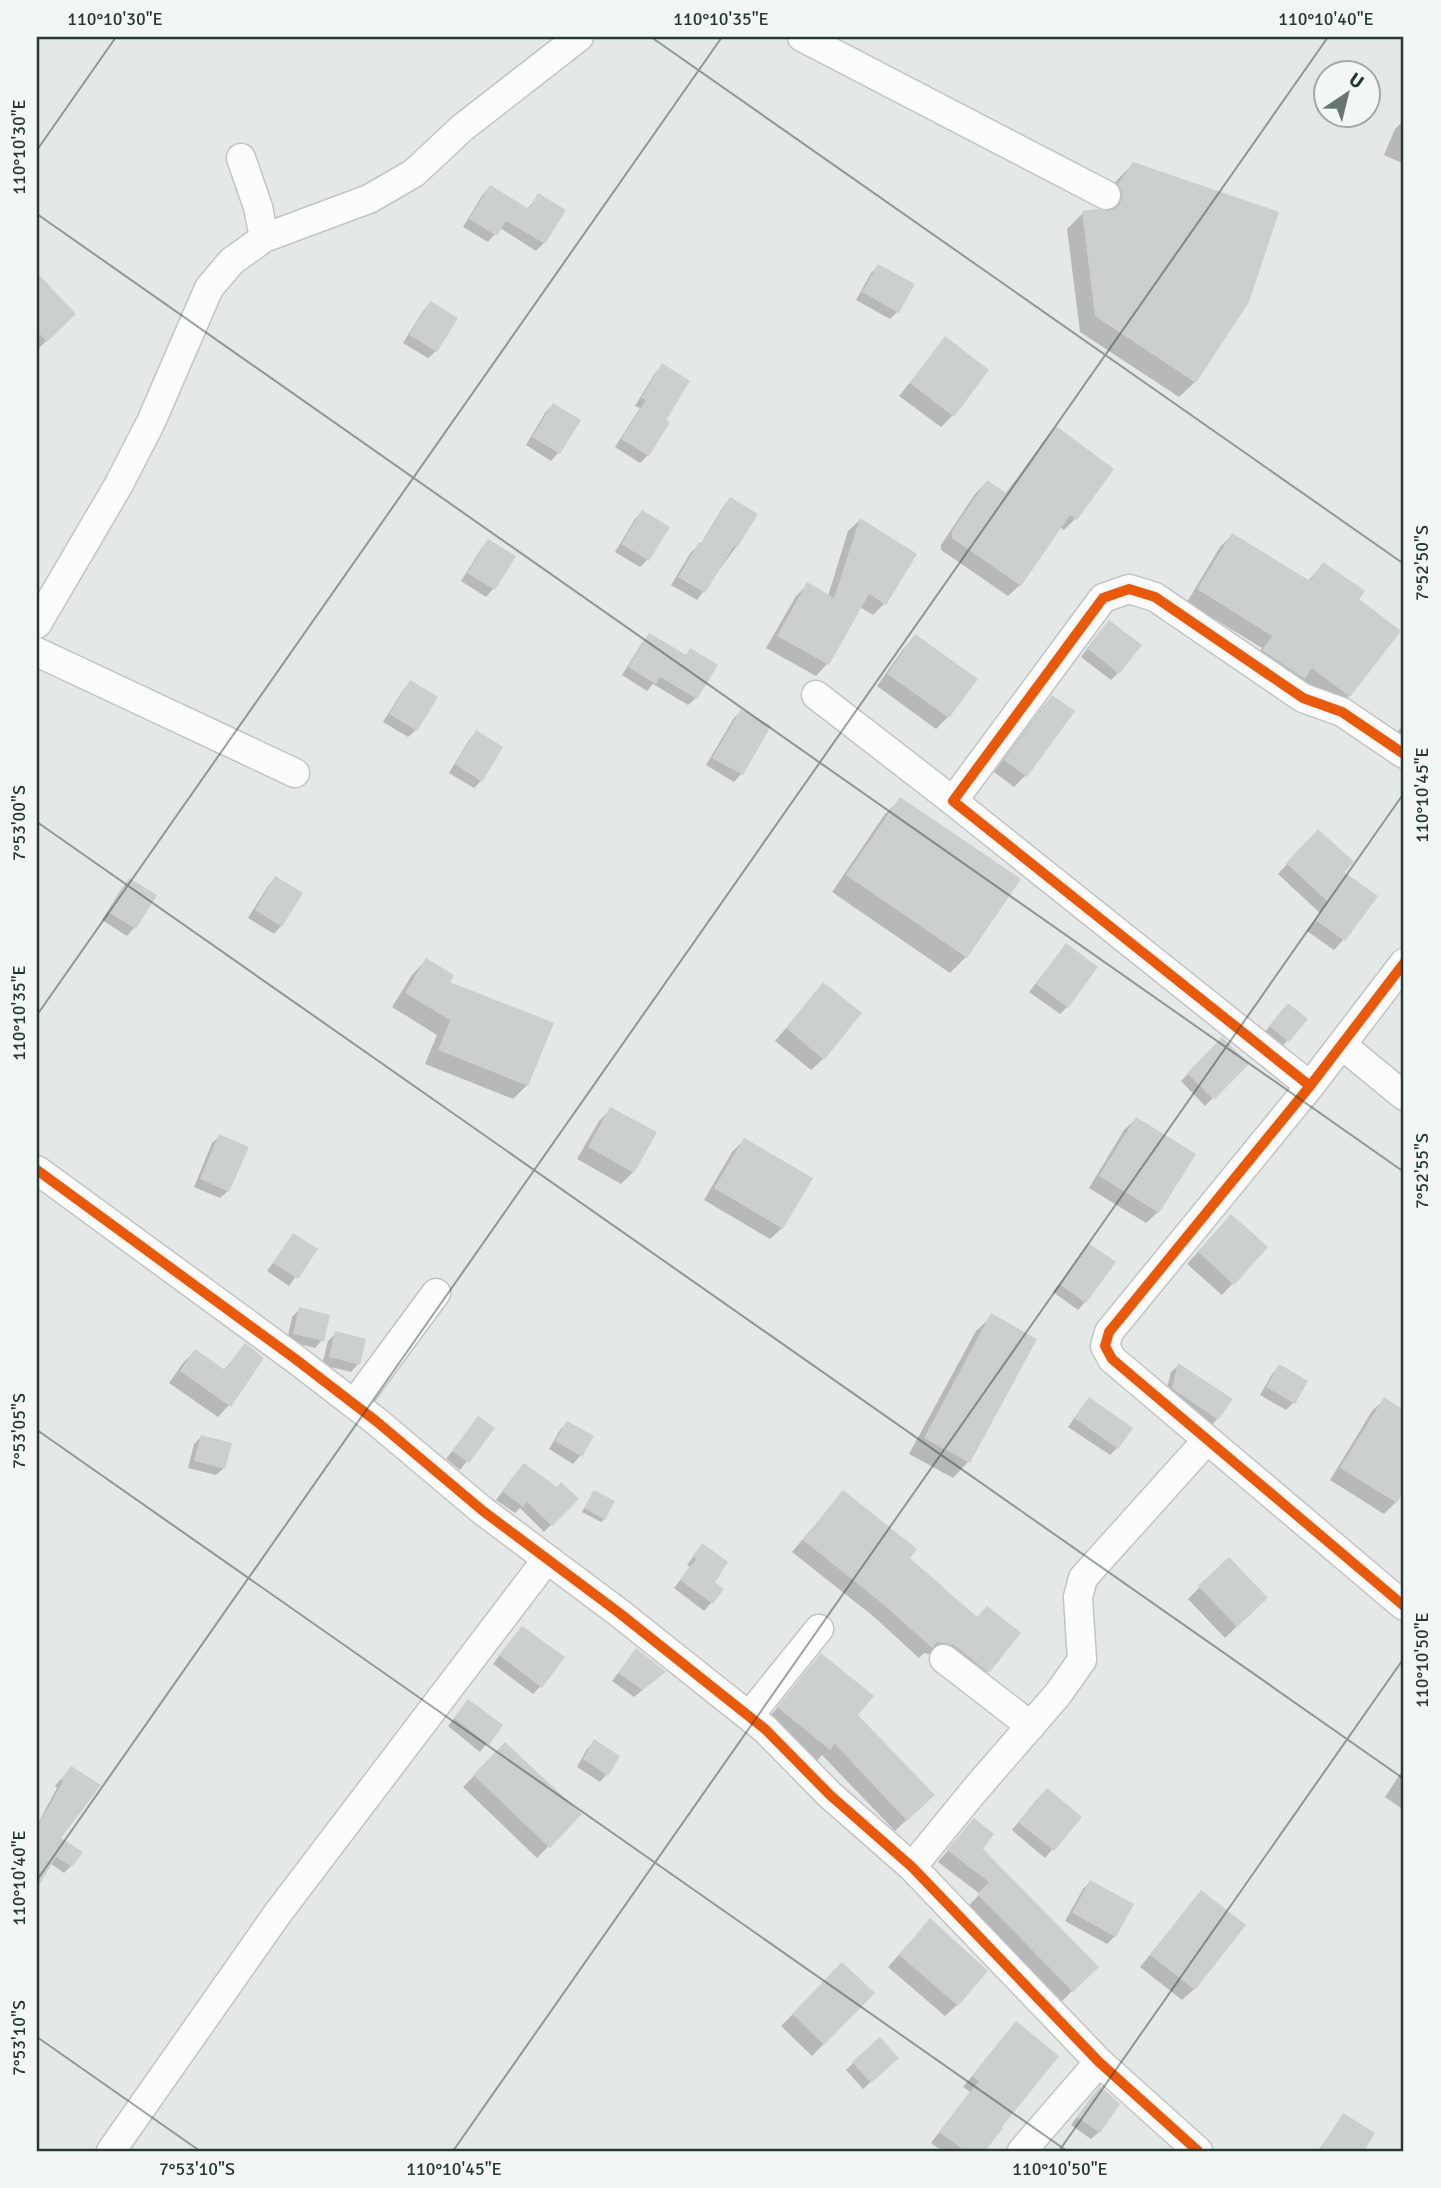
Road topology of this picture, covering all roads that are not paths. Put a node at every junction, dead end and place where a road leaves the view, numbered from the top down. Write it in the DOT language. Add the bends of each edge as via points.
graph roads {
  1 [pos="579,37"];
  2 [pos="802,37"];
  3 [pos="241,158"];
  4 [pos="1106,195"];
  5 [pos="264,238"];
  6 [pos="37,624"];
  7 [pos="37,652"];
  8 [pos="817,695"];
  9 [pos="1404,754"];
  10 [pos="295,773"];
  11 [pos="953,801"];
  12 [pos="1404,963"];
  13 [pos="1342,1045"];
  14 [pos="1310,1086"];
  15 [pos="1404,1096"];
  16 [pos="37,1170"];
  17 [pos="436,1293"];
  18 [pos="354,1404"];
  19 [pos="1208,1440"];
  20 [pos="548,1559"];
  21 [pos="1404,1606"];
  22 [pos="819,1629"];
  23 [pos="944,1659"];
  24 [pos="749,1716"];
  25 [pos="1031,1726"];
  26 [pos="912,1867"];
  27 [pos="1098,2062"];
  28 [pos="111,2151"];
  29 [pos="1022,2151"];
  30 [pos="1198,2151"];
  1 -- 5 [label="street" via="462,128 414,173 369,199"];
  2 -- 4 [label="street"];
  3 -- 5 [label="street"];
  5 -- 6 [label="street" via="232,261 209,288 151,422"];
  7 -- 10 [label="street"];
  8 -- 11 [label="street"];
  9 -- 11 [label="street" via="1342,712 1303,698 1154,597 1129,589 1103,598"];
  11 -- 14 [label="street"];
  12 -- 13 [label="street"];
  13 -- 14 [label="street"];
  13 -- 15 [label="street"];
  14 -- 19 [label="street" via="1109,1332 1105,1346 1112,1359"];
  16 -- 18 [label="street"];
  17 -- 18 [label="street"];
  18 -- 20 [label="street"];
  19 -- 21 [label="street"];
  19 -- 25 [label="street" via="1083,1578 1078,1597 1082,1660"];
  20 -- 24 [label="street"];
  20 -- 28 [label="street" via="278,1913"];
  22 -- 24 [label="street"];
  23 -- 25 [label="street"];
  24 -- 26 [label="street"];
  25 -- 26 [label="street"];
  26 -- 27 [label="street"];
  27 -- 29 [label="street"];
  27 -- 30 [label="street"];
}
